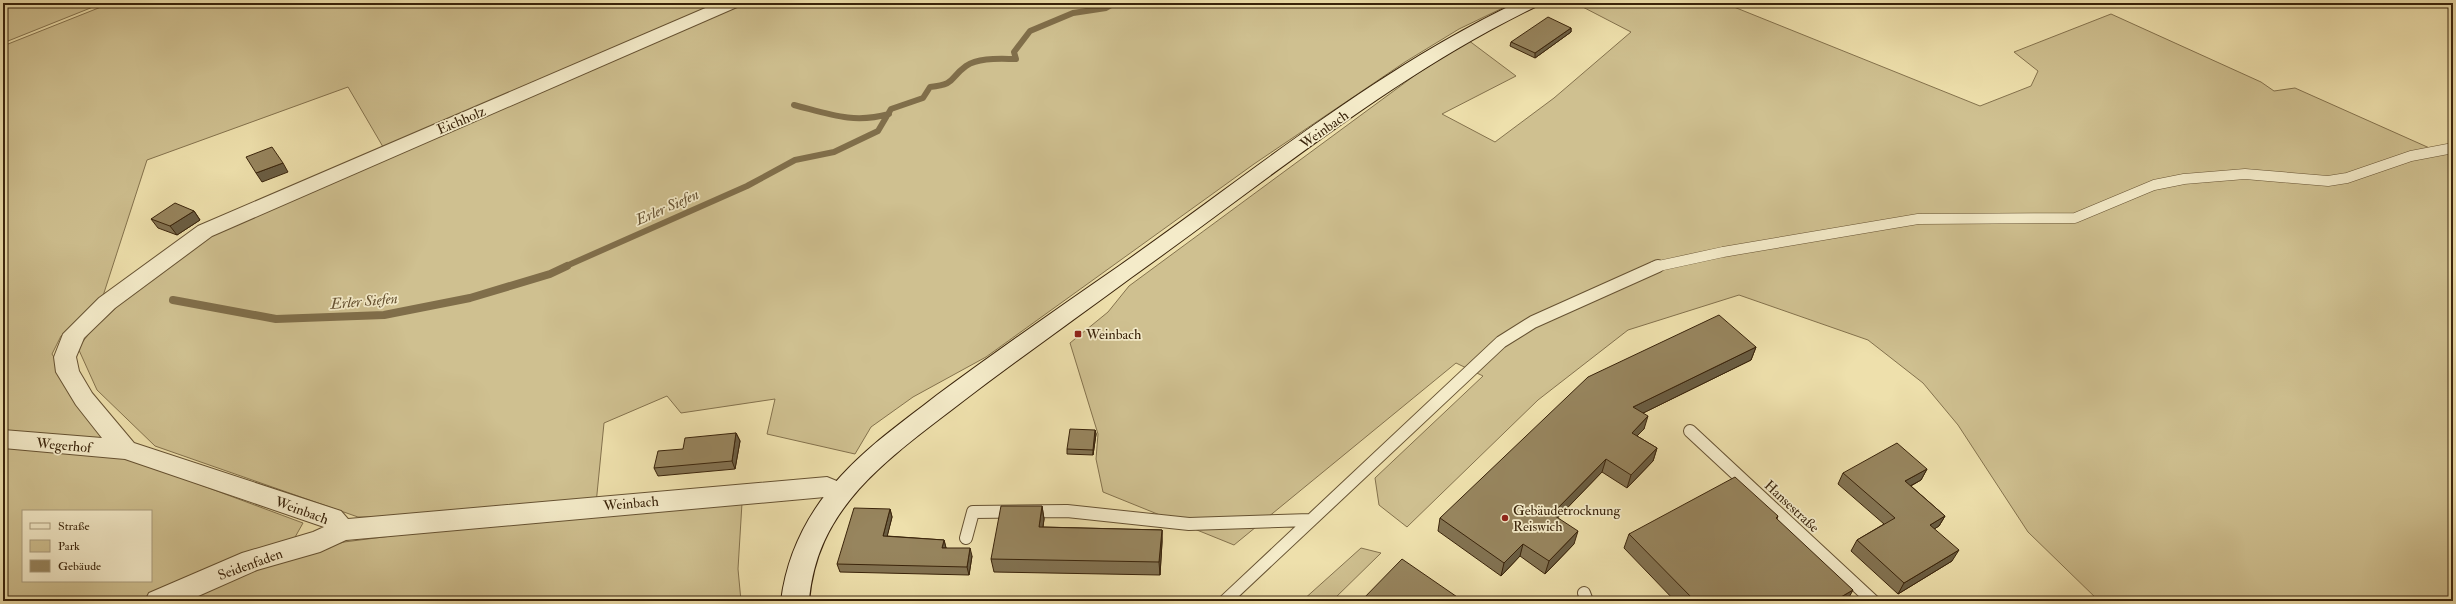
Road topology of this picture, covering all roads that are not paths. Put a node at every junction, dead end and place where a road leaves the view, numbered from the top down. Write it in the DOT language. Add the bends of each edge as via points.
graph roads {
  1 [pos="731,3"];
  2 [pos="1529,3"];
  3 [pos="2453,148"];
  4 [pos="1690,432"];
  5 [pos="3,439"];
  6 [pos="125,450"];
  7 [pos="840,493"];
  8 [pos="1310,520"];
  9 [pos="342,530"];
  10 [pos="966,538"];
  11 [pos="159,601"];
  12 [pos="795,601"];
  13 [pos="1225,601"];
  14 [pos="1873,601"];
  1 -- 6 [label="street, Eichholz" via="218,225 192,239 107,303 74,334 68,346 65,357 68,372 84,399"];
  2 -- 7 [label="street, Weinbach" via="1470,32 1388,83 946,402 882,451 856,474"];
  3 -- 8 [label="lane" via="2411,156 2347,178 2328,181 2245,174 2184,179 2154,185 2075,218 1918,219 1723,252 1651,268 1533,322 1501,342"];
  4 -- 14 [label="lane, Hansestraße"];
  5 -- 6 [label="street, Wegerhof"];
  6 -- 9 [label="street, Weinbach" via="332,518"];
  7 -- 9 [label="street, Weinbach" via="826,487"];
  7 -- 12 [label="street, Weinbach" via="805,549 797,576"];
  8 -- 10 [label="lane" via="1189,524 1066,511 973,512"];
  8 -- 13 [label="lane"];
  9 -- 11 [label="street, Seidenfaden" via="320,541 251,561"];
}
